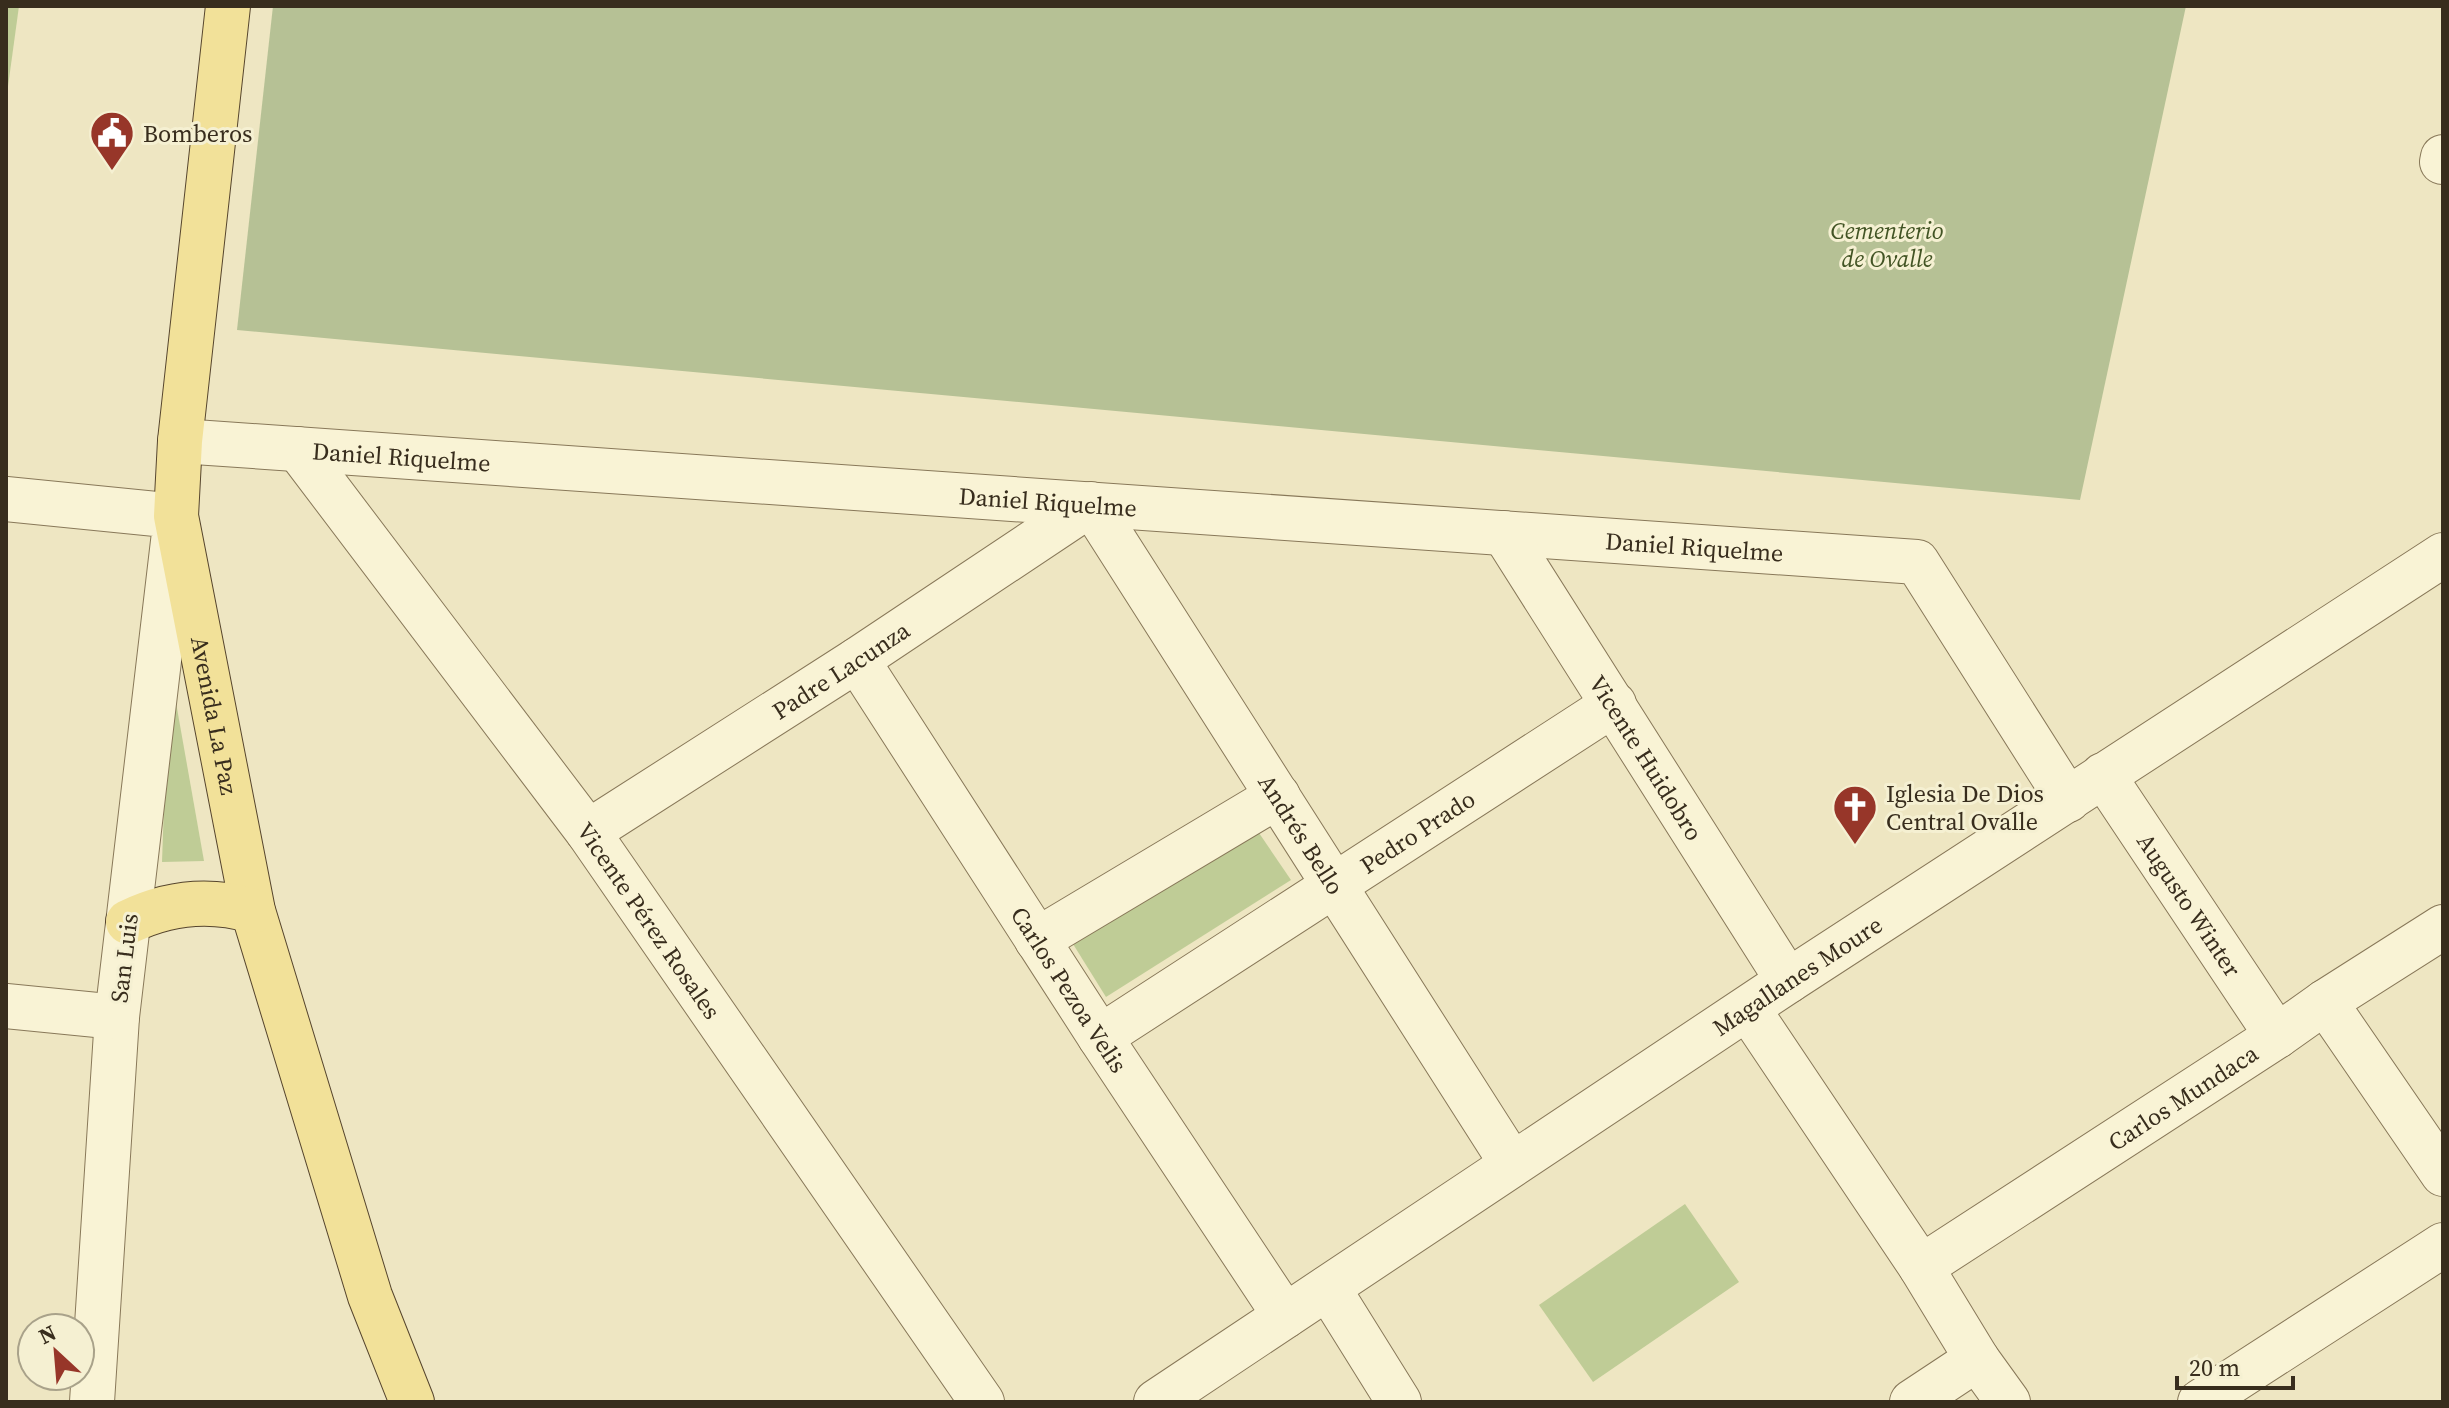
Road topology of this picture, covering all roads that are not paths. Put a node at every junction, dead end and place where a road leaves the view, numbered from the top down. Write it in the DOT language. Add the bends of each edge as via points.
graph roads {
  1 [pos="228,6"];
  2 [pos="180,441"];
  3 [pos="298,449"];
  4 [pos="6,499"];
  5 [pos="1091,504"];
  6 [pos="176,516"];
  7 [pos="1504,533"];
  8 [pos="2443,555"];
  9 [pos="857,660"];
  10 [pos="1614,704"];
  11 [pos="2103,775"];
  12 [pos="1278,796"];
  13 [pos="2068,800"];
  14 [pos="588,832"];
  15 [pos="1335,885"];
  16 [pos="253,911"];
  17 [pos="128,922"];
  18 [pos="2443,927"];
  19 [pos="1037,940"];
  20 [pos="1788,981"];
  21 [pos="2325,1002"];
  22 [pos="6,1006"];
  23 [pos="1748,1009"];
  24 [pos="117,1017"];
  25 [pos="2277,1036"];
  26 [pos="1100,1037"];
  27 [pos="1512,1164"];
  28 [pos="2443,1174"];
  29 [pos="2443,1245"];
  30 [pos="1921,1267"];
  31 [pos="1328,1288"];
  32 [pos="1285,1316"];
  33 [pos="1977,1359"];
  34 [pos="92,1402"];
  35 [pos="412,1402"];
  36 [pos="982,1402"];
  37 [pos="1156,1402"];
  38 [pos="1399,1402"];
  39 [pos="1912,1402"];
  40 [pos="2008,1402"];
  41 [pos="2200,1402"];
  1 -- 2 [label="main road, Avenida La Paz"];
  2 -- 3 [label="street, Daniel Riquelme"];
  2 -- 6 [label="main road, Avenida La Paz"];
  3 -- 5 [label="street, Daniel Riquelme"];
  3 -- 14 [label="street, Vicente Pérez Rosales"];
  4 -- 6 [label="street"];
  5 -- 7 [label="street, Daniel Riquelme"];
  5 -- 9 [label="street, Padre Lacunza"];
  5 -- 12 [label="street, Andrés Bello"];
  6 -- 16 [label="main road, Avenida La Paz"];
  6 -- 17 [label="street, San Luis"];
  7 -- 10 [label="street, Vicente Huidobro"];
  7 -- 13 [label="street, Daniel Riquelme" via="1917,562"];
  8 -- 11 [label="street, Magallanes Moure"];
  9 -- 14 [label="street, Padre Lacunza"];
  9 -- 19 [label="street, Carlos Pezoa Velis"];
  10 -- 15 [label="street, Pedro Prado"];
  10 -- 20 [label="street, Vicente Huidobro"];
  11 -- 13 [label="street, Magallanes Moure"];
  11 -- 25 [label="street, Augusto Winter"];
  12 -- 15 [label="street, Andrés Bello"];
  12 -- 19 [label="street"];
  13 -- 20 [label="street, Magallanes Moure"];
  14 -- 36 [label="street, Vicente Pérez Rosales"];
  15 -- 26 [label="street, Pedro Prado"];
  15 -- 27 [label="street, Andrés Bello"];
  16 -- 17 [label="main road" via="187,903"];
  16 -- 35 [label="main road, Avenida La Paz" via="370,1296"];
  17 -- 24 [label="street, San Luis"];
  18 -- 21 [label="street, Carlos Mundaca"];
  19 -- 26 [label="street, Carlos Pezoa Velis"];
  20 -- 23 [label="street, Magallanes Moure"];
  21 -- 25 [label="street, Carlos Mundaca"];
  21 -- 28 [label="street"];
  22 -- 24 [label="street"];
  23 -- 27 [label="street, Magallanes Moure"];
  23 -- 30 [label="street"];
  24 -- 34 [label="street, San Luis"];
  25 -- 30 [label="street, Carlos Mundaca"];
  26 -- 32 [label="street, Carlos Pezoa Velis"];
  27 -- 31 [label="street, Magallanes Moure"];
  29 -- 41 [label="street"];
  30 -- 33 [label="street"];
  31 -- 32 [label="street, Magallanes Moure"];
  31 -- 38 [label="street"];
  32 -- 37 [label="street, Magallanes Moure"];
  33 -- 39 [label="street"];
  33 -- 40 [label="street"];
}
